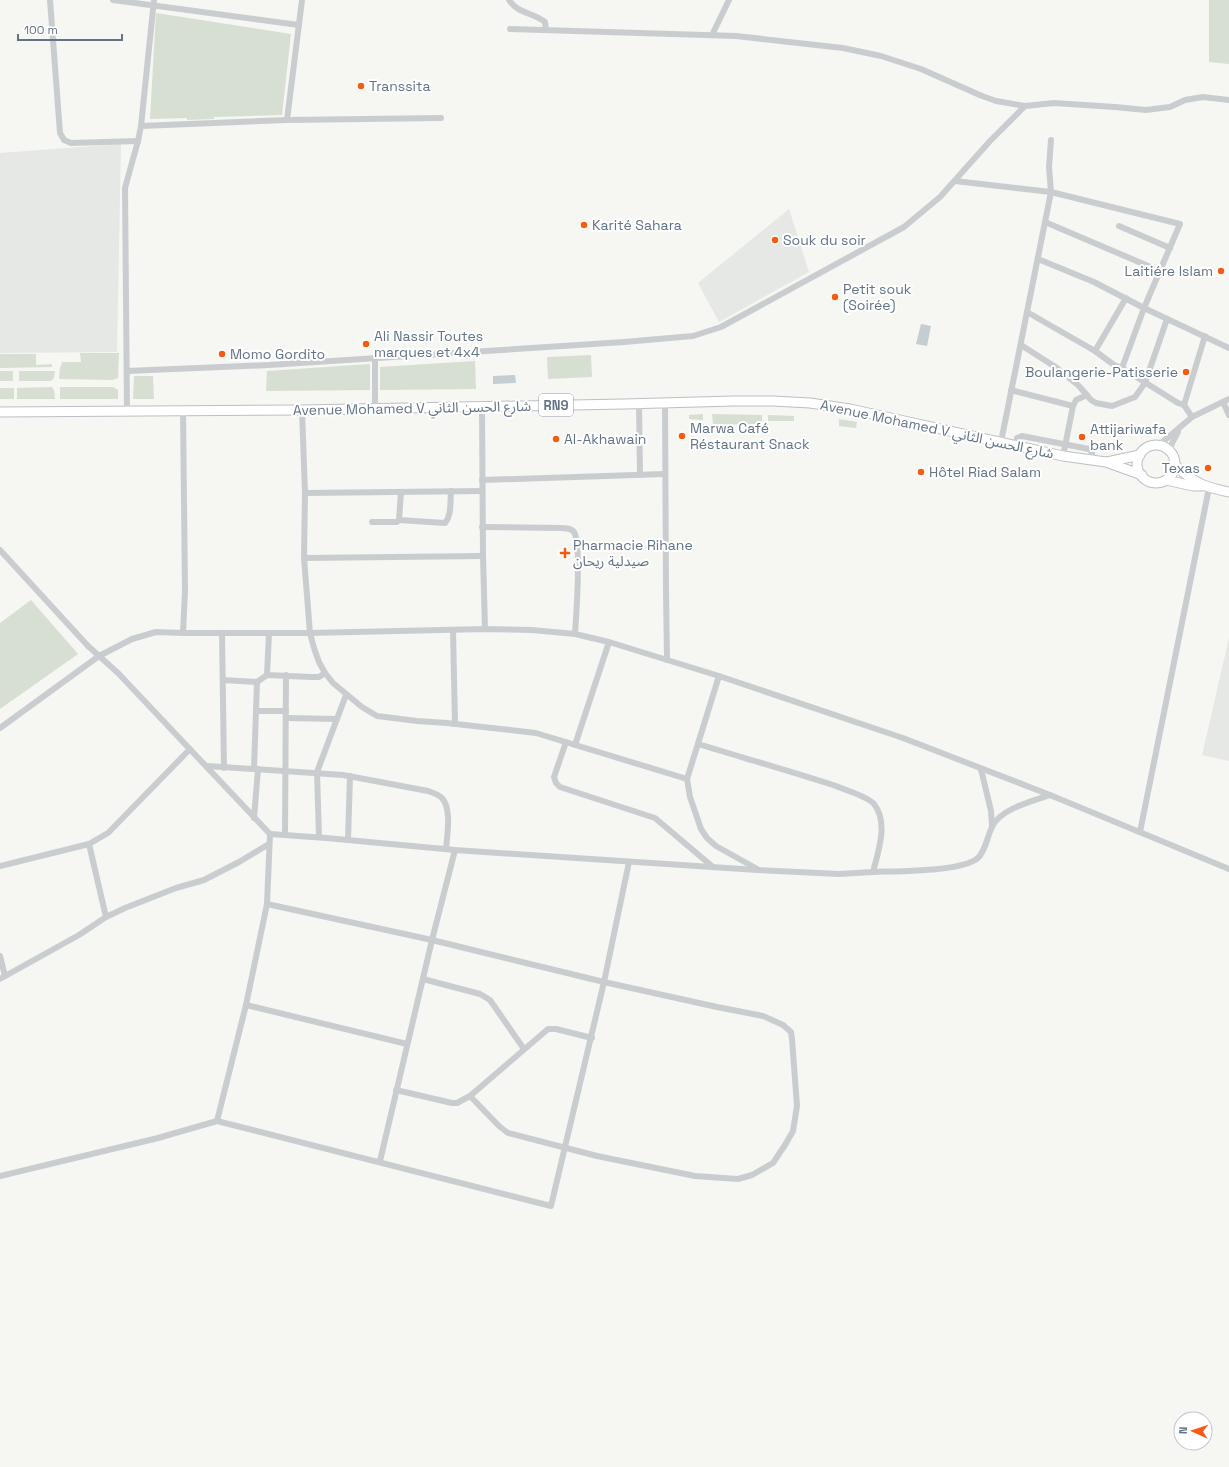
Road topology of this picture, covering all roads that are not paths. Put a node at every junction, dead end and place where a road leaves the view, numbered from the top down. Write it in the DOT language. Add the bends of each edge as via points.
graph roads {
  1 [pos="50,0"];
  2 [pos="113,0"];
  3 [pos="302,0"];
  4 [pos="509,0"];
  5 [pos="729,0"];
  6 [pos="153,2"];
  7 [pos="298,25"];
  8 [pos="510,29"];
  9 [pos="546,30"];
  10 [pos="712,35"];
  11 [pos="1229,100"];
  12 [pos="1025,106"];
  13 [pos="442,118"];
  14 [pos="287,120"];
  15 [pos="141,126"];
  16 [pos="1051,140"];
  17 [pos="138,141"];
  18 [pos="955,181"];
  19 [pos="1051,192"];
  20 [pos="1045,222"];
  21 [pos="1119,226"];
  22 [pos="1170,248"];
  23 [pos="1038,259"];
  24 [pos="1160,271"];
  25 [pos="1126,298"];
  26 [pos="1144,308"];
  27 [pos="1027,312"];
  28 [pos="1167,318"];
  29 [pos="1205,336"];
  30 [pos="1020,345"];
  31 [pos="1229,348"];
  32 [pos="1095,351"];
  33 [pos="375,358"];
  34 [pos="1122,368"];
  35 [pos="127,371"];
  36 [pos="1146,383"];
  37 [pos="1011,390"];
  38 [pos="1087,395"];
  39 [pos="1229,399"];
  40 [pos="1222,402"];
  41 [pos="665,403"];
  42 [pos="639,404"];
  43 [pos="1184,405"];
  44 [pos="1072,406"];
  45 [pos="482,407"];
  46 [pos="375,408"];
  47 [pos="183,410"];
  48 [pos="302,410"];
  49 [pos="127,411"];
  50 [pos="0,412"];
  51 [pos="1229,414"];
  52 [pos="1192,417"];
  53 [pos="1179,429"];
  54 [pos="1001,442"];
  55 [pos="1016,445"];
  56 [pos="1066,445"];
  57 [pos="1159,445"];
  58 [pos="1170,451"];
  59 [pos="1140,455"];
  60 [pos="1063,456"];
  61 [pos="1092,460"];
  62 [pos="1106,462"];
  63 [pos="1175,465"];
  64 [pos="665,474"];
  65 [pos="640,475"];
  66 [pos="1142,475"];
  67 [pos="482,480"];
  68 [pos="1166,480"];
  69 [pos="1206,487"];
  70 [pos="451,491"];
  71 [pos="482,491"];
  72 [pos="401,492"];
  73 [pos="1229,492"];
  74 [pos="305,493"];
  75 [pos="399,520"];
  76 [pos="372,522"];
  77 [pos="482,527"];
  78 [pos="0,550"];
  79 [pos="482,556"];
  80 [pos="304,558"];
  81 [pos="485,629"];
  82 [pos="453,630"];
  83 [pos="183,633"];
  84 [pos="269,633"];
  85 [pos="310,633"];
  86 [pos="222,634"];
  87 [pos="575,634"];
  88 [pos="609,642"];
  89 [pos="99,656"];
  90 [pos="668,660"];
  91 [pos="325,673"];
  92 [pos="267,675"];
  93 [pos="286,675"];
  94 [pos="719,676"];
  95 [pos="223,680"];
  96 [pos="257,682"];
  97 [pos="346,695"];
  98 [pos="256,711"];
  99 [pos="286,715"];
  100 [pos="337,719"];
  101 [pos="455,724"];
  102 [pos="0,728"];
  103 [pos="566,742"];
  104 [pos="698,744"];
  105 [pos="575,745"];
  106 [pos="190,749"];
  107 [pos="207,766"];
  108 [pos="224,768"];
  109 [pos="256,769"];
  110 [pos="981,769"];
  111 [pos="286,771"];
  112 [pos="318,772"];
  113 [pos="350,776"];
  114 [pos="687,780"];
  115 [pos="1050,795"];
  116 [pos="254,818"];
  117 [pos="992,825"];
  118 [pos="1140,832"];
  119 [pos="270,834"];
  120 [pos="285,835"];
  121 [pos="319,837"];
  122 [pos="348,840"];
  123 [pos="89,844"];
  124 [pos="269,844"];
  125 [pos="446,849"];
  126 [pos="455,850"];
  127 [pos="629,862"];
  128 [pos="0,866"];
  129 [pos="713,867"];
  130 [pos="1229,869"];
  131 [pos="759,870"];
  132 [pos="873,872"];
  133 [pos="267,904"];
  134 [pos="106,918"];
  135 [pos="432,940"];
  136 [pos="0,956"];
  137 [pos="3,977"];
  138 [pos="423,979"];
  139 [pos="604,982"];
  140 [pos="246,1005"];
  141 [pos="592,1038"];
  142 [pos="407,1044"];
  143 [pos="524,1049"];
  144 [pos="396,1090"];
  145 [pos="470,1096"];
  146 [pos="217,1121"];
  147 [pos="566,1148"];
  148 [pos="380,1161"];
  149 [pos="0,1176"];
  1 -- 17 [label="street" via="60,133 64,140 71,143"];
  2 -- 6 [label="street"];
  3 -- 7 [label="street"];
  4 -- 9 [label="street" via="519,11 545,22"];
  5 -- 10 [label="street"];
  6 -- 7 [label="street"];
  6 -- 15 [label="street"];
  7 -- 14 [label="street"];
  8 -- 9 [label="street"];
  9 -- 10 [label="street"];
  10 -- 12 [label="street" via="811,43 881,56 922,69 996,101"];
  11 -- 12 [label="street" via="1203,97 1185,100 1170,107 1146,110 1054,103"];
  12 -- 18 [label="street"];
  13 -- 14 [label="street"];
  14 -- 15 [label="street"];
  15 -- 17 [label="street"];
  16 -- 19 [label="street"];
  17 -- 35 [label="street" via="125,188"];
  18 -- 19 [label="street"];
  18 -- 33 [label="street" via="921,214 893,234 721,327 700,335"];
  19 -- 20 [label="street"];
  19 -- 22 [label="street" via="1180,224"];
  20 -- 23 [label="street"];
  20 -- 24 [label="street"];
  21 -- 22 [label="street"];
  22 -- 24 [label="street"];
  23 -- 25 [label="street"];
  23 -- 27 [label="street"];
  24 -- 26 [label="street"];
  25 -- 26 [label="street"];
  25 -- 32 [label="street"];
  26 -- 28 [label="street"];
  26 -- 34 [label="street"];
  27 -- 30 [label="street"];
  27 -- 32 [label="street"];
  28 -- 29 [label="street"];
  28 -- 36 [label="street"];
  29 -- 31 [label="street"];
  29 -- 43 [label="street"];
  30 -- 37 [label="street"];
  30 -- 38 [label="street" via="1057,368"];
  32 -- 34 [label="street"];
  33 -- 35 [label="street"];
  33 -- 46 [label="street"];
  34 -- 36 [label="street"];
  35 -- 49 [label="street"];
  36 -- 38 [label="street" via="1135,397 1112,406 1096,403"];
  36 -- 43 [label="street"];
  37 -- 44 [label="street"];
  37 -- 54 [label="street"];
  38 -- 44 [label="street" via="1076,400"];
  39 -- 40 [label="street"];
  40 -- 51 [label="street"];
  40 -- 52 [label="street"];
  41 -- 42 [label="main road, Avenue Mohamed V شارع الحسن الثاني / RN9"];
  41 -- 54 [label="main road, Avenue Mohamed V شارع الحسن الثاني / RN9" via="752,400 810,403 850,409"];
  41 -- 64 [label="street"];
  42 -- 45 [label="main road, Avenue Mohamed V شارع الحسن الثاني / RN9"];
  42 -- 65 [label="street"];
  43 -- 52 [label="street"];
  44 -- 56 [label="street"];
  45 -- 46 [label="main road, Avenue Mohamed V شارع الحسن الثاني / RN9"];
  45 -- 67 [label="street"];
  46 -- 48 [label="main road, Avenue Mohamed V شارع الحسن الثاني / RN9"];
  47 -- 48 [label="main road, Avenue Mohamed V شارع الحسن الثاني / RN9"];
  47 -- 49 [label="main road, Avenue Mohamed V شارع الحسن الثاني / RN9"];
  47 -- 83 [label="street"];
  48 -- 74 [label="street"];
  49 -- 50 [label="main road, Avenue Mohamed V شارع الحسن الثاني / RN9"];
  52 -- 53 [label="street"];
  53 -- 57 [label="street"];
  53 -- 58 [label="street"];
  54 -- 55 [label="main road, Avenue Mohamed V شارع الحسن الثاني / RN9"];
  55 -- 56 [label="street" via="1018,438 1022,436"];
  55 -- 60 [label="main road, Avenue Mohamed V شارع الحسن الثاني / RN9"];
  56 -- 60 [label="street"];
  56 -- 61 [label="street" via="1090,450"];
  57 -- 58 [label="main road"];
  57 -- 59 [label="main road, Avenue Mohamed V شارع الحسن الثاني / RN9" via="1148,447"];
  58 -- 63 [label="main road, Avenue Mohamed V شارع الحسن الثاني / RN9"];
  59 -- 62 [label="main road, Avenue Mohamed V شارع الحسن الثاني / RN9"];
  59 -- 66 [label="main road" via="1138,466"];
  60 -- 61 [label="main road, Avenue Mohamed V شارع الحسن الثاني / RN9"];
  61 -- 62 [label="main road, Avenue Mohamed V شارع الحسن الثاني / RN9"];
  62 -- 66 [label="main road, Avenue Mohamed V شارع الحسن الثاني / RN9"];
  63 -- 68 [label="main road" via="1171,476"];
  63 -- 69 [label="main road, Avenue Mohamed V شارع الحسن الثاني / RN9" via="1186,476"];
  64 -- 65 [label="street"];
  64 -- 90 [label="street"];
  65 -- 67 [label="street"];
  66 -- 68 [label="main road, Avenue Mohamed V شارع الحسن الثاني / RN9" via="1156,482"];
  67 -- 71 [label="street"];
  68 -- 69 [label="main road, Avenue Mohamed V شارع الحسن الثاني / RN9"];
  69 -- 73 [label="main road, Avenue Mohamed V شارع الحسن الثاني / RN9"];
  69 -- 118 [label="street"];
  70 -- 71 [label="street"];
  70 -- 72 [label="street"];
  70 -- 75 [label="street" via="450,513 445,523"];
  71 -- 77 [label="street"];
  72 -- 74 [label="street"];
  72 -- 75 [label="street"];
  74 -- 80 [label="street"];
  75 -- 76 [label="street"];
  77 -- 79 [label="street"];
  77 -- 87 [label="street" via="573,530 577,545"];
  78 -- 89 [label="street"];
  79 -- 80 [label="street"];
  79 -- 81 [label="street"];
  80 -- 85 [label="street"];
  81 -- 82 [label="street"];
  81 -- 87 [label="street"];
  82 -- 85 [label="street"];
  82 -- 101 [label="street"];
  83 -- 86 [label="street"];
  83 -- 89 [label="street" via="149,633"];
  84 -- 85 [label="street"];
  84 -- 86 [label="street"];
  84 -- 92 [label="street"];
  85 -- 91 [label="street"];
  86 -- 95 [label="street"];
  87 -- 88 [label="street"];
  88 -- 90 [label="street"];
  88 -- 105 [label="street"];
  89 -- 102 [label="street"];
  89 -- 106 [label="street"];
  90 -- 94 [label="street"];
  91 -- 93 [label="street" via="319,677"];
  91 -- 97 [label="street"];
  92 -- 93 [label="street"];
  92 -- 96 [label="street"];
  93 -- 99 [label="street"];
  94 -- 104 [label="street"];
  94 -- 110 [label="street" via="903,738"];
  95 -- 96 [label="street"];
  95 -- 108 [label="street"];
  96 -- 98 [label="street"];
  97 -- 100 [label="street"];
  97 -- 101 [label="street" via="377,716"];
  98 -- 99 [label="street"];
  98 -- 109 [label="street"];
  99 -- 100 [label="street"];
  99 -- 111 [label="street"];
  100 -- 112 [label="street"];
  101 -- 103 [label="street" via="524,731"];
  103 -- 105 [label="street"];
  103 -- 129 [label="street" via="554,777 560,787 655,818"];
  104 -- 114 [label="street"];
  104 -- 132 [label="street" via="818,780 874,803 881,818 881,832"];
  105 -- 114 [label="street"];
  106 -- 107 [label="street"];
  106 -- 123 [label="street" via="108,833"];
  107 -- 108 [label="street"];
  107 -- 116 [label="street"];
  108 -- 109 [label="street"];
  109 -- 111 [label="street"];
  109 -- 116 [label="street"];
  110 -- 115 [label="street"];
  110 -- 117 [label="street" via="992,811"];
  111 -- 112 [label="street"];
  111 -- 120 [label="street"];
  112 -- 113 [label="street"];
  112 -- 121 [label="street"];
  113 -- 122 [label="street"];
  113 -- 125 [label="street" via="438,795 448,808"];
  114 -- 131 [label="street" via="701,829 707,838 716,846"];
  115 -- 117 [label="street" via="1011,810 1000,816"];
  115 -- 118 [label="street"];
  116 -- 119 [label="street"];
  117 -- 132 [label="street" via="978,858 962,866"];
  118 -- 130 [label="street"];
  119 -- 120 [label="street"];
  119 -- 124 [label="street"];
  120 -- 121 [label="street"];
  121 -- 122 [label="street"];
  122 -- 125 [label="street"];
  123 -- 128 [label="street"];
  123 -- 134 [label="street"];
  124 -- 133 [label="street"];
  124 -- 134 [label="street" via="204,880 176,888"];
  125 -- 126 [label="street"];
  126 -- 127 [label="street"];
  126 -- 135 [label="street"];
  127 -- 129 [label="street"];
  127 -- 139 [label="street"];
  129 -- 131 [label="street"];
  131 -- 132 [label="street" via="839,874"];
  133 -- 135 [label="street"];
  133 -- 140 [label="street"];
  134 -- 137 [label="street"];
  135 -- 138 [label="street"];
  135 -- 139 [label="street"];
  136 -- 137 [label="street"];
  138 -- 142 [label="street"];
  138 -- 143 [label="street" via="486,997"];
  139 -- 141 [label="street"];
  139 -- 147 [label="street" via="763,1016 784,1025 791,1032 792,1039 797,1106 793,1131 773,1163 752,1175 738,1179 695,1176"];
  140 -- 142 [label="street"];
  140 -- 146 [label="street"];
  141 -- 143 [label="street" via="551,1028"];
  141 -- 147 [label="street"];
  142 -- 144 [label="street"];
  143 -- 145 [label="street"];
  144 -- 145 [label="street" via="452,1104"];
  144 -- 148 [label="street"];
  145 -- 147 [label="street" via="508,1133"];
  146 -- 148 [label="street"];
  146 -- 149 [label="street"];
  147 -- 148 [label="street" via="551,1206"];
}
